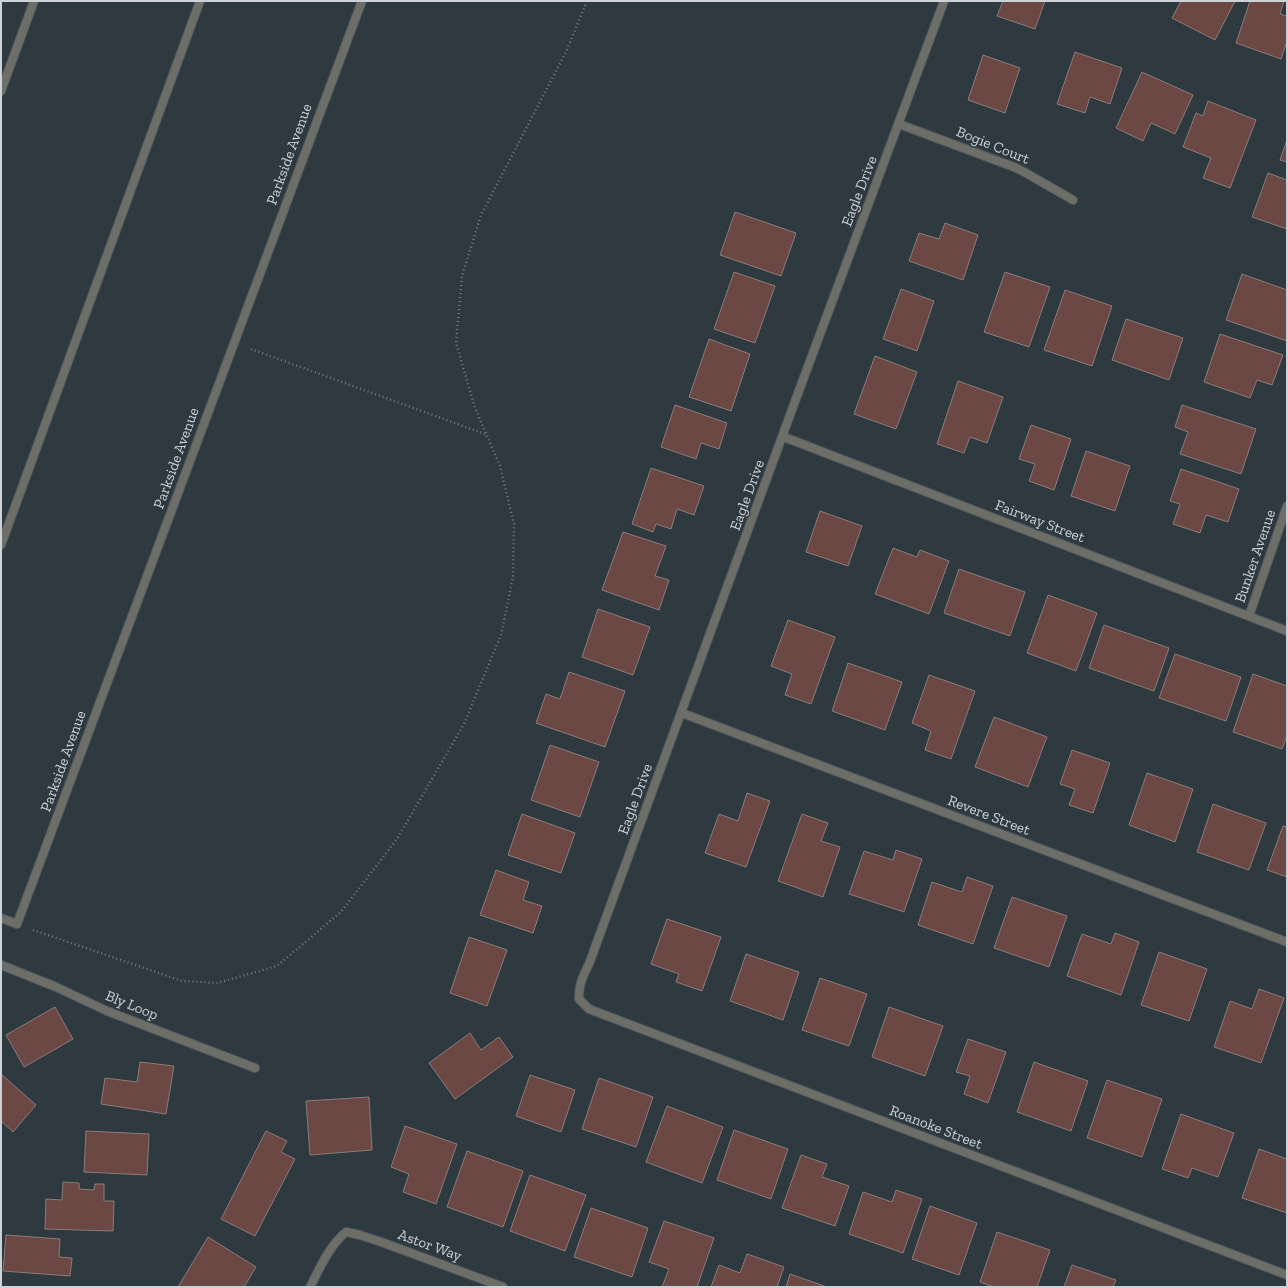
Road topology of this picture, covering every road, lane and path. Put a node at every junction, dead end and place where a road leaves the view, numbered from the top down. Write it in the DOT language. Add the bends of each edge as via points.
graph roads {
  1 [pos="34,1"];
  2 [pos="200,1"];
  3 [pos="362,1"];
  4 [pos="587,1"];
  5 [pos="944,1"];
  6 [pos="1,91"];
  7 [pos="899,124"];
  8 [pos="1073,200"];
  9 [pos="234,343"];
  10 [pos="486,434"];
  11 [pos="784,437"];
  12 [pos="1287,506"];
  13 [pos="1,545"];
  14 [pos="1249,616"];
  15 [pos="1287,631"];
  16 [pos="682,713"];
  17 [pos="1,918"];
  18 [pos="17,924"];
  19 [pos="1287,942"];
  20 [pos="1,965"];
  21 [pos="579,999"];
  22 [pos="255,1068"];
  23 [pos="1287,1276"];
  24 [pos="310,1287"];
  25 [pos="504,1287"];
  1 -- 6 [label="street"];
  2 -- 13 [label="street"];
  3 -- 9 [label="street, Parkside Avenue"];
  4 -- 10 [label="path" via="566,52 481,215 462,276 456,343 475,408"];
  5 -- 7 [label="street, Eagle Drive"];
  7 -- 8 [label="street, Bogie Court" via="1026,173"];
  7 -- 11 [label="street, Eagle Drive"];
  9 -- 10 [label="path"];
  9 -- 18 [label="street, Parkside Avenue"];
  10 -- 18 [label="path" via="500,466 514,524 512,577 501,635 464,724 397,839 341,912 277,966 217,983 182,981"];
  11 -- 14 [label="street, Fairway Street"];
  11 -- 16 [label="street, Eagle Drive"];
  12 -- 14 [label="street, Bunker Avenue"];
  14 -- 15 [label="street, Fairway Street"];
  16 -- 19 [label="street, Revere Street"];
  16 -- 21 [label="street, Eagle Drive" via="592,957 581,980"];
  17 -- 18 [label="street"];
  20 -- 22 [label="street, Bly Loop" via="107,1011"];
  21 -- 23 [label="street, Roanoke Street" via="589,1009"];
  24 -- 25 [label="street, Astor Way" via="332,1247 346,1232 384,1243"];
}
